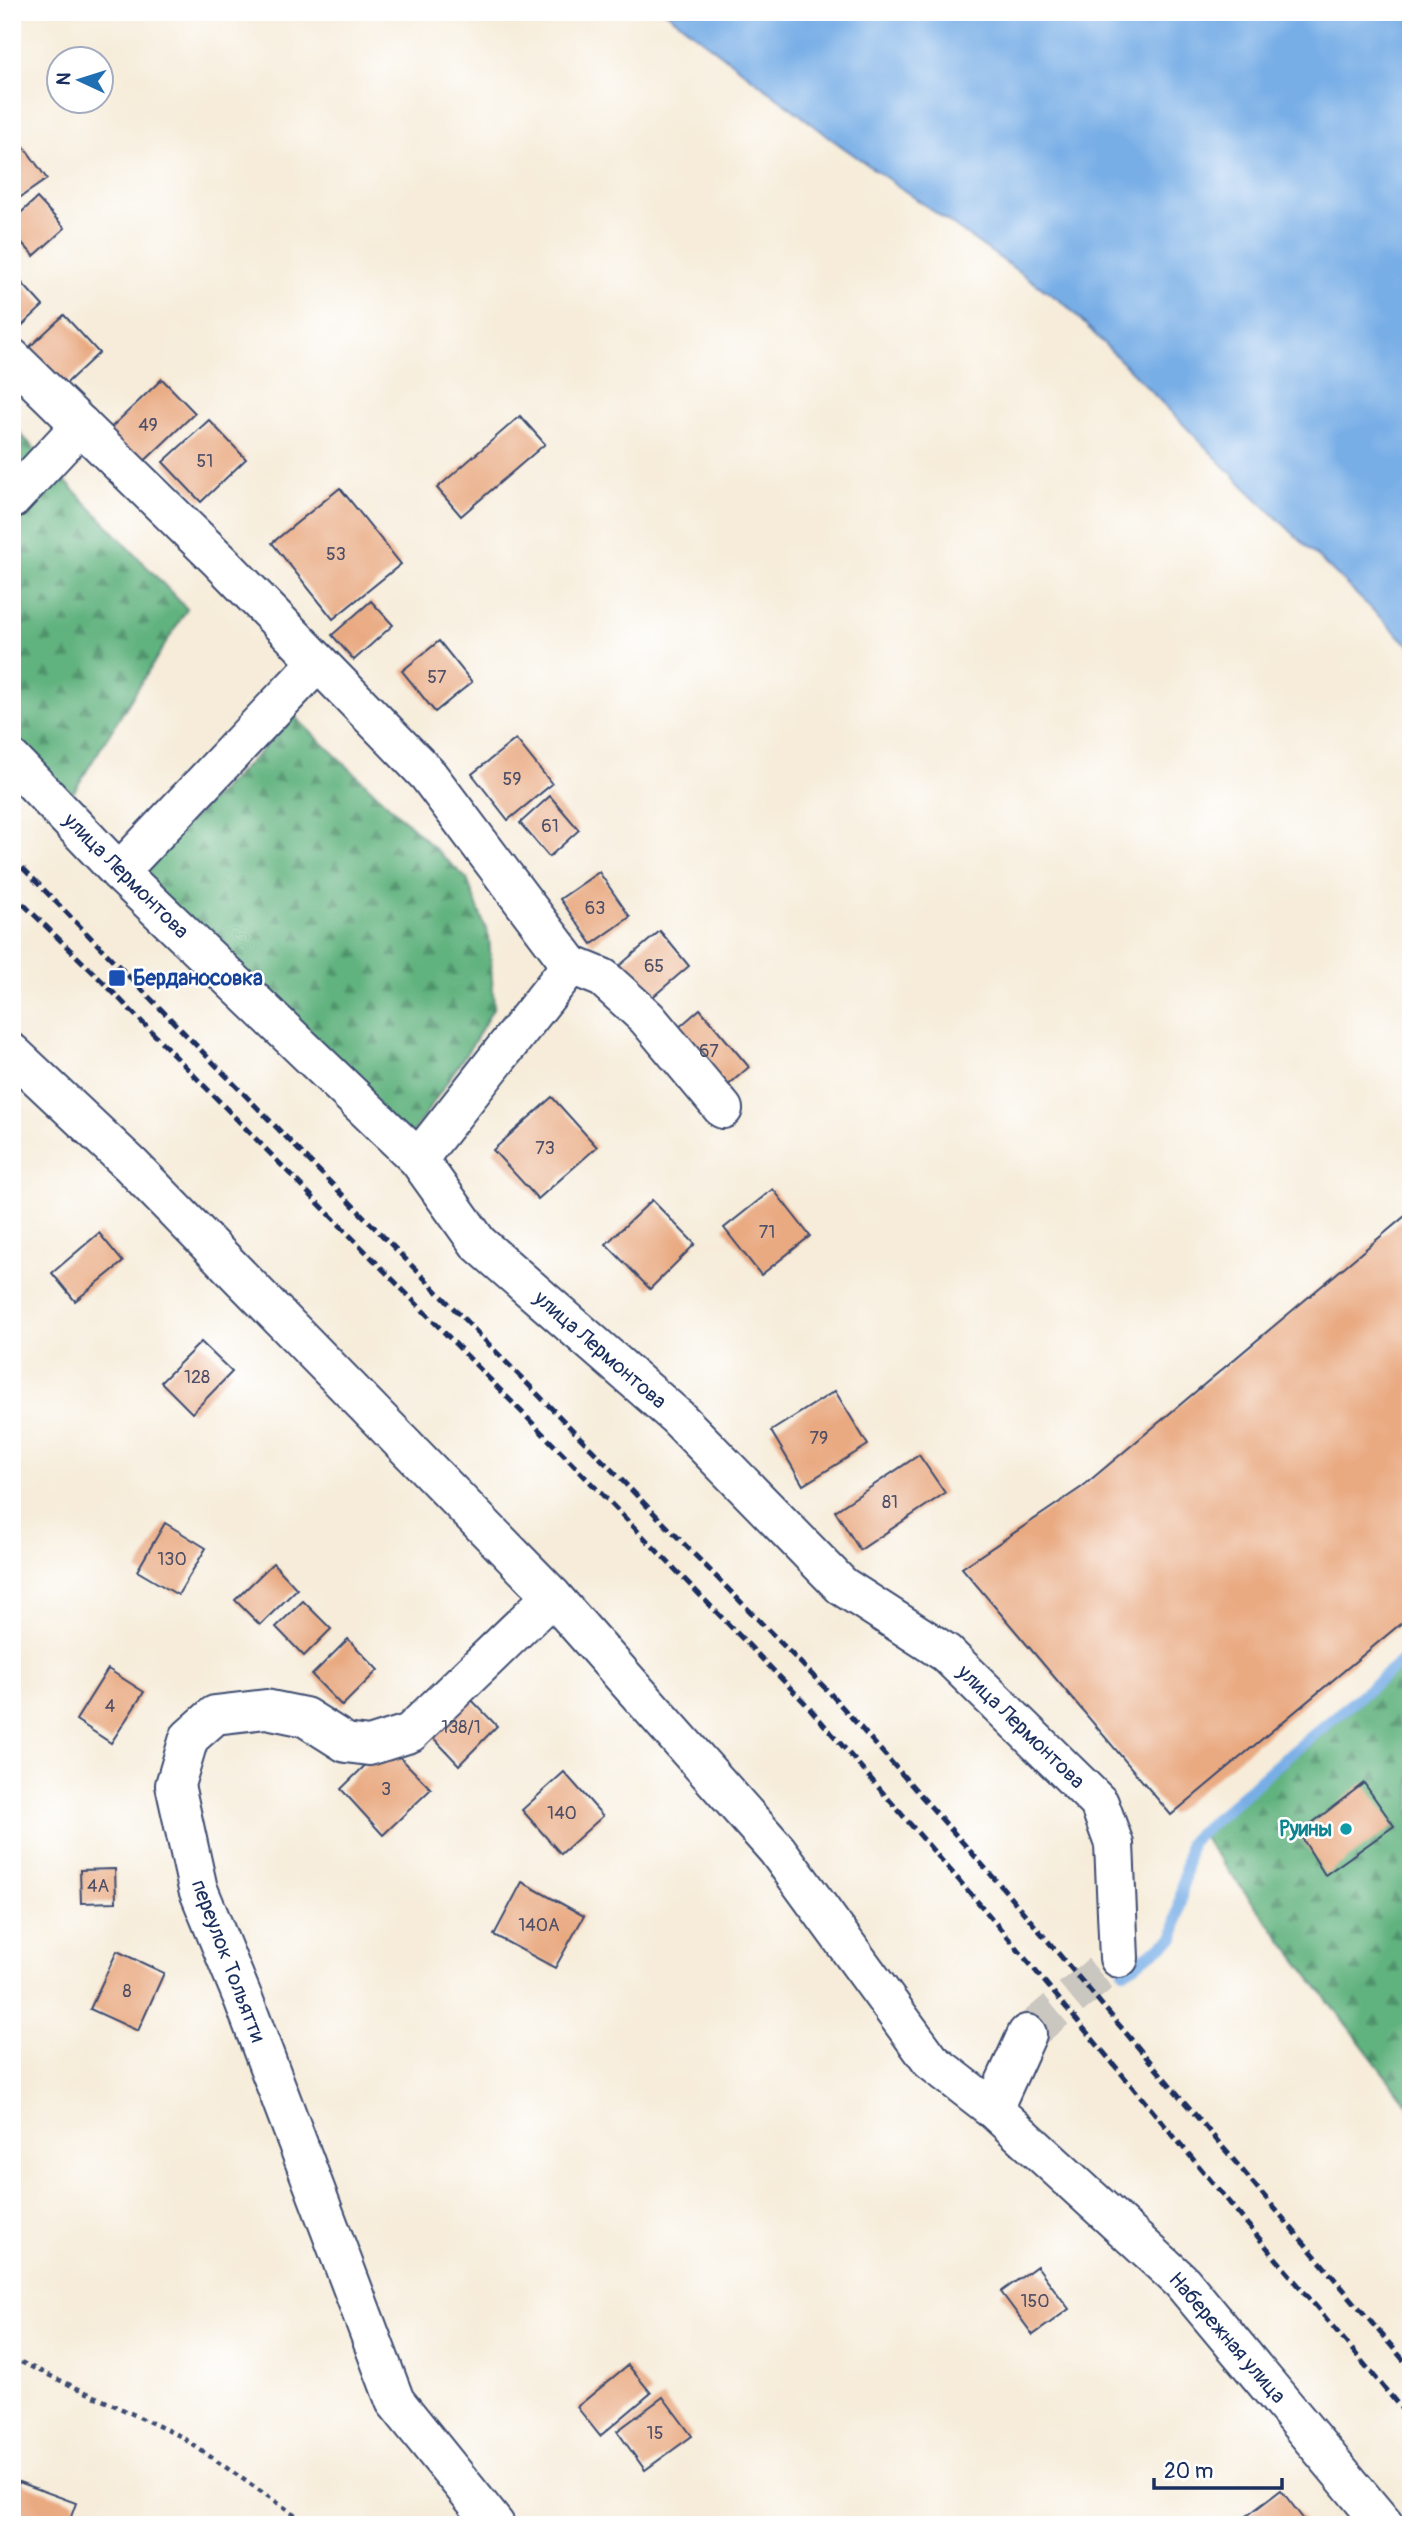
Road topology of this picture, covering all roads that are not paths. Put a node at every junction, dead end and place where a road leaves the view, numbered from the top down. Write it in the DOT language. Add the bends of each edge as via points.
graph roads {
  1 [pos="12,358"];
  2 [pos="81,425"];
  3 [pos="12,499"];
  4 [pos="318,662"];
  5 [pos="12,760"];
  6 [pos="119,872"];
  7 [pos="571,965"];
  8 [pos="12,1053"];
  9 [pos="723,1109"];
  10 [pos="418,1159"];
  11 [pos="552,1596"];
  12 [pos="1119,1958"];
  13 [pos="1027,2034"];
  14 [pos="993,2109"];
  15 [pos="495,2525"];
  16 [pos="1384,2525"];
  1 -- 2 [label="street"];
  2 -- 3 [label="street"];
  2 -- 4 [label="street"];
  4 -- 6 [label="street"];
  4 -- 7 [label="street" via="428,775"];
  5 -- 6 [label="street, улица Лермонтова"];
  6 -- 10 [label="street, улица Лермонтова"];
  7 -- 9 [label="street" via="603,978 646,1018"];
  7 -- 10 [label="street"];
  8 -- 11 [label="street" via="159,1193"];
  10 -- 12 [label="street, улица Лермонтова" via="478,1243 677,1417 842,1586 946,1653 1098,1803 1114,1844"];
  11 -- 14 [label="street" via="777,1850 931,2061"];
  11 -- 15 [label="street, переулок Тольятти" via="410,1733 369,1746 346,1743 305,1717 292,1714 266,1709 215,1715 190,1738 175,1785 198,1889 395,2401"];
  13 -- 14 [label="street"];
  14 -- 16 [label="street, Набережная улица" via="1182,2282"];
}
